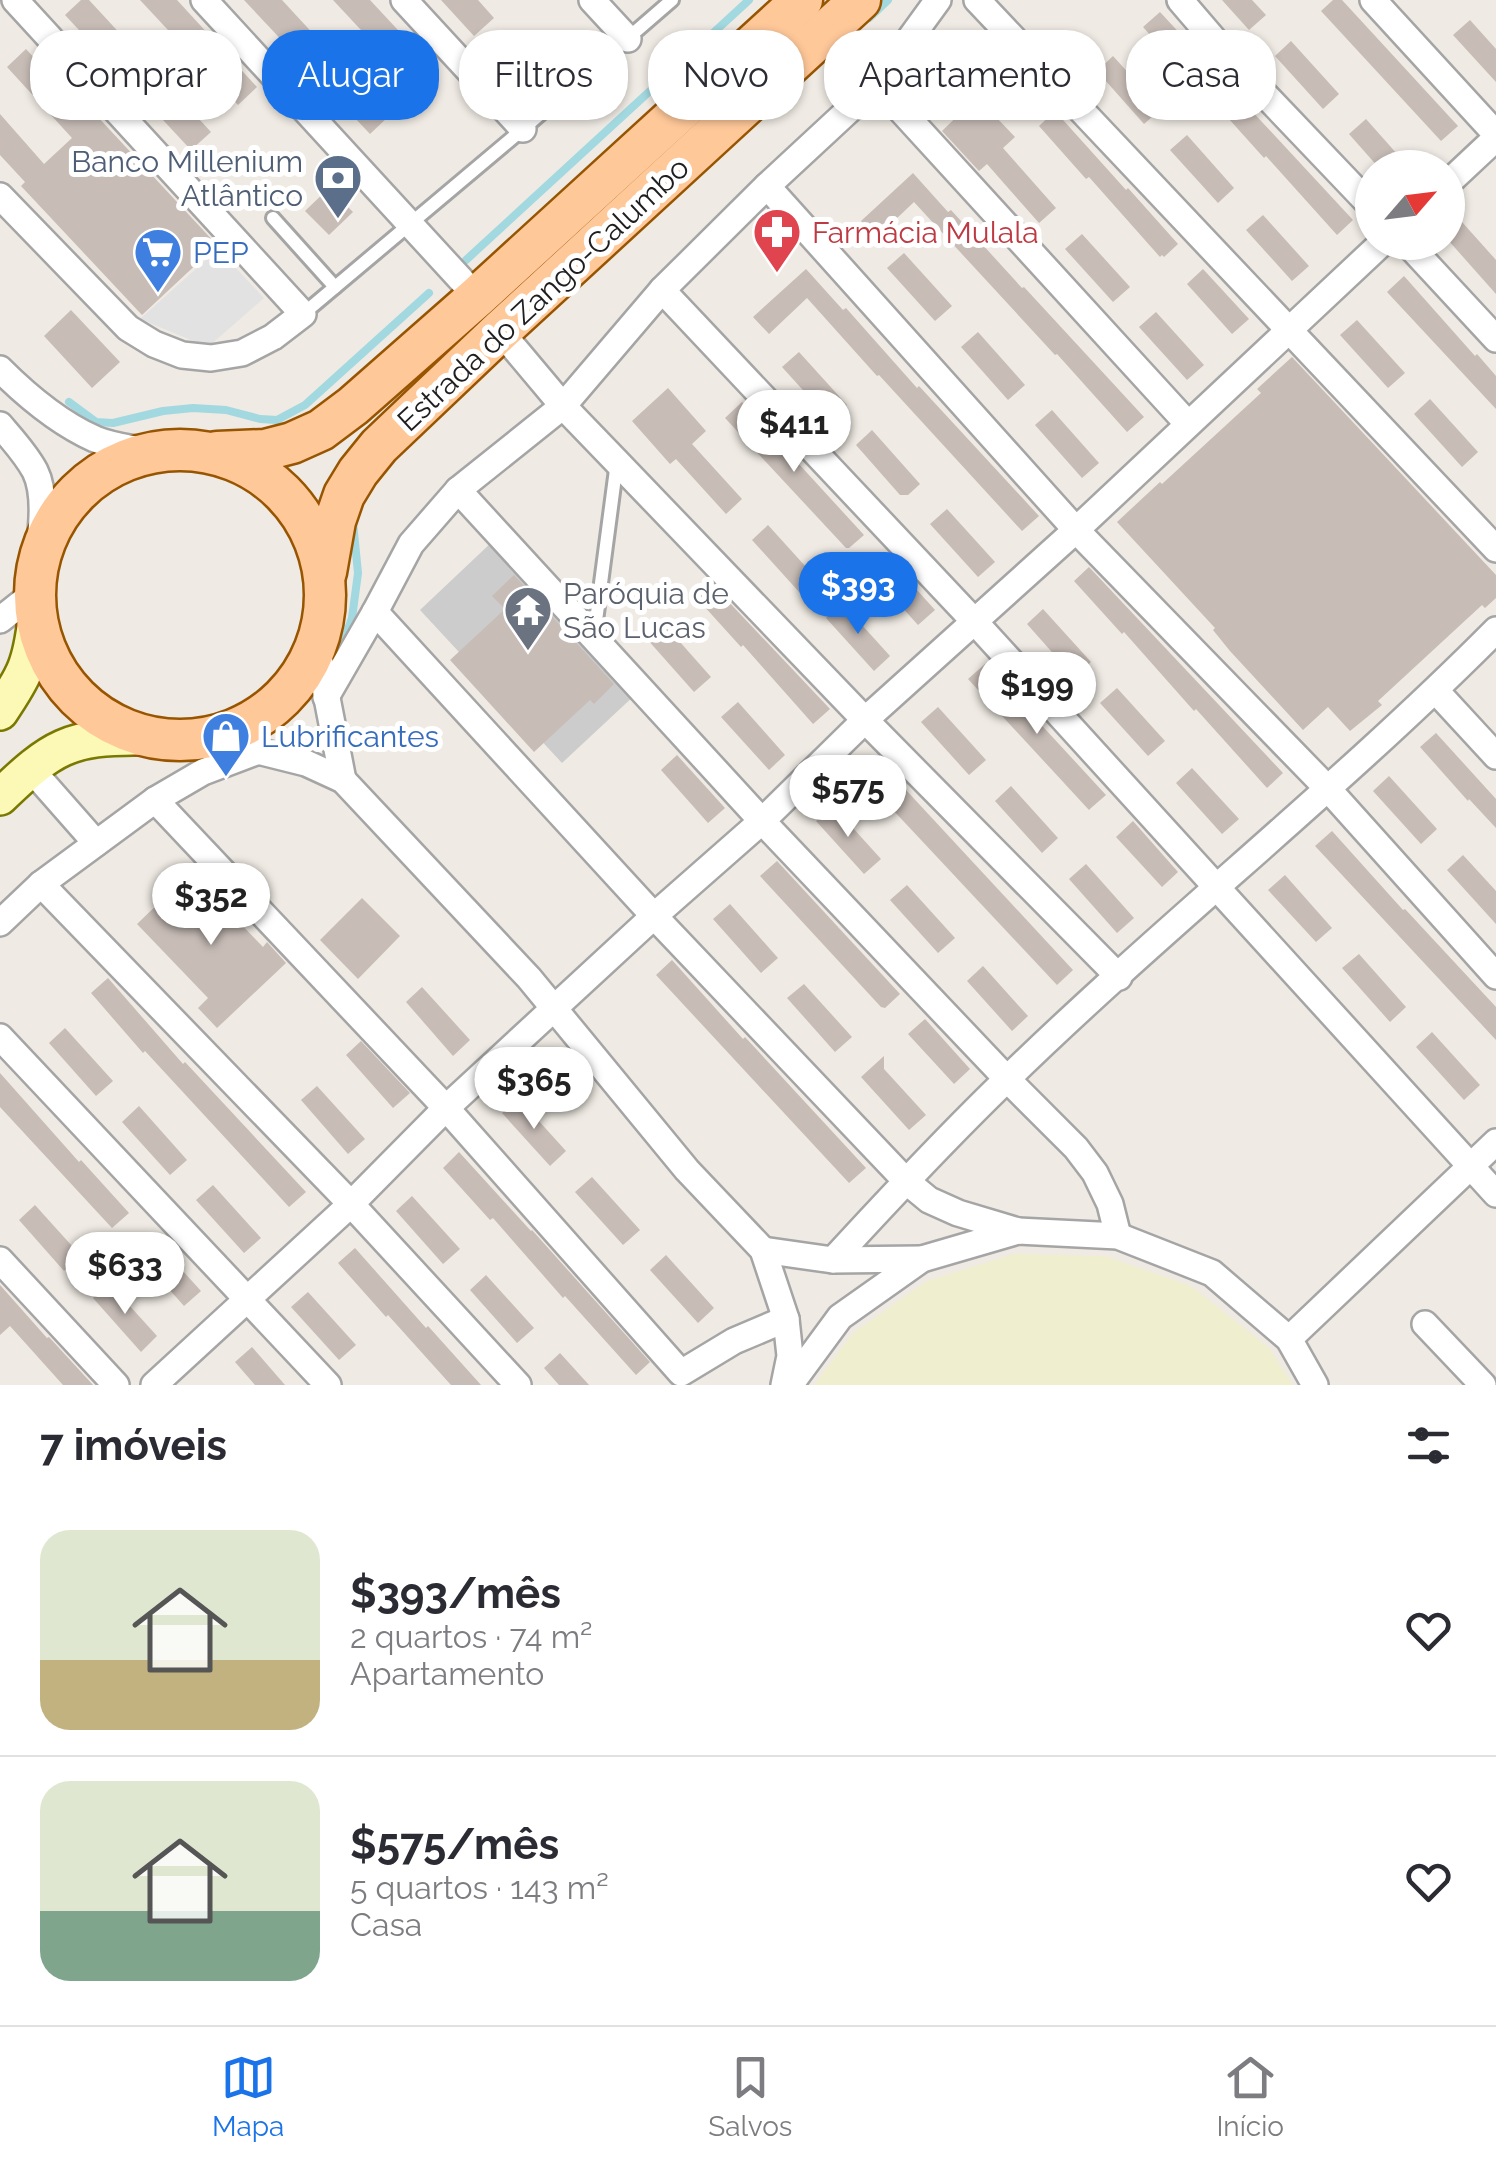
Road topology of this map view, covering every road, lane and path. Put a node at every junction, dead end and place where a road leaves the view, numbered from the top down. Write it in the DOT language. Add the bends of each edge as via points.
graph roads {
  1 [pos="204,0"];
  2 [pos="404,0"];
  3 [pos="592,0"];
  4 [pos="672,0"];
  5 [pos="802,0"];
  6 [pos="860,0"];
  7 [pos="938,0"];
  8 [pos="978,0"];
  9 [pos="1180,0"];
  10 [pos="1372,0"];
  11 [pos="13,6"];
  12 [pos="620,30"];
  13 [pos="916,30"];
  14 [pos="628,39"];
  15 [pos="534,120"];
  16 [pos="838,120"];
  17 [pos="910,120"];
  18 [pos="523,129"];
  19 [pos="1496,136"];
  20 [pos="1465,166"];
  21 [pos="767,186"];
  22 [pos="1355,189"];
  23 [pos="0,196"];
  24 [pos="273,218"];
  25 [pos="410,224"];
  26 [pos="1364,260"];
  27 [pos="1423,260"];
  28 [pos="335,287"];
  29 [pos="662,290"];
  30 [pos="477,298"];
  31 [pos="303,314"];
  32 [pos="1290,330"];
  33 [pos="500,331"];
  34 [pos="1496,339"];
  35 [pos="0,369"];
  36 [pos="563,406"];
  37 [pos="1188,424"];
  38 [pos="0,425"];
  39 [pos="169,450"];
  40 [pos="617,462"];
  41 [pos="458,490"];
  42 [pos="1076,530"];
  43 [pos="1496,548"];
  44 [pos="324,581"];
  45 [pos="27,598"];
  46 [pos="376,612"];
  47 [pos="974,621"];
  48 [pos="322,629"];
  49 [pos="1496,630"];
  50 [pos="594,638"];
  51 [pos="1436,691"];
  52 [pos="326,697"];
  53 [pos="0,712"];
  54 [pos="865,720"];
  55 [pos="142,736"];
  56 [pos="181,742"];
  57 [pos="258,750"];
  58 [pos="1496,756"];
  59 [pos="30,768"];
  60 [pos="344,780"];
  61 [pos="1329,790"];
  62 [pos="0,797"];
  63 [pos="155,800"];
  64 [pos="762,821"];
  65 [pos="96,843"];
  66 [pos="41,884"];
  67 [pos="1218,888"];
  68 [pos="654,916"];
  69 [pos="0,923"];
  70 [pos="1119,976"];
  71 [pos="1496,976"];
  72 [pos="554,1008"];
  73 [pos="0,1038"];
  74 [pos="1007,1079"];
  75 [pos="446,1108"];
  76 [pos="1496,1142"];
  77 [pos="1470,1167"];
  78 [pos="906,1180"];
  79 [pos="1496,1194"];
  80 [pos="351,1204"];
  81 [pos="1018,1231"];
  82 [pos="1118,1236"];
  83 [pos="764,1250"];
  84 [pos="922,1259"];
  85 [pos="0,1260"];
  86 [pos="834,1260"];
  87 [pos="247,1300"];
  88 [pos="786,1319"];
  89 [pos="1425,1324"];
  90 [pos="1289,1338"];
  91 [pos="679,1381"];
  92 [pos="116,1385"];
  93 [pos="154,1385"];
  94 [pos="328,1385"];
  95 [pos="518,1385"];
  96 [pos="787,1385"];
  97 [pos="1315,1385"];
  98 [pos="1483,1385"];
  1 -- 25 [label="street"];
  2 -- 18 [label="street"];
  3 -- 12 [label="street"];
  4 -- 14 [label="lane"];
  5 -- 30 [label="main road, Estrada do Zango-Calumbo"];
  6 -- 33 [label="main road, Estrada do Zango-Calumbo"];
  7 -- 13 [label="street"];
  8 -- 32 [label="street"];
  9 -- 22 [label="street"];
  10 -- 19 [label="street"];
  11 -- 31 [label="street"];
  15 -- 18 [label="lane"];
  16 -- 21 [label="street"];
  17 -- 37 [label="street"];
  18 -- 25 [label="lane"];
  19 -- 20 [label="street"];
  21 -- 29 [label="street"];
  21 -- 42 [label="street"];
  23 -- 31 [label="street" via="128,328 182,355 242,352"];
  24 -- 28 [label="lane"];
  25 -- 28 [label="lane"];
  25 -- 30 [label="street"];
  26 -- 32 [label="street"];
  27 -- 34 [label="street"];
  28 -- 31 [label="lane"];
  29 -- 36 [label="street"];
  29 -- 47 [label="street"];
  30 -- 39 [label="main road, Estrada do Zango-Calumbo" via="321,430 265,450"];
  32 -- 37 [label="street"];
  32 -- 43 [label="street"];
  33 -- 36 [label="street"];
  33 -- 44 [label="main road, Estrada do Zango-Calumbo" via="358,472 335,521"];
  35 -- 39 [label="street, Estrada do Zango-Calumbo" via="58,418 97,440"];
  36 -- 40 [label="street"];
  36 -- 41 [label="street"];
  37 -- 42 [label="street"];
  38 -- 45 [label="street" via="37,474 42,515"];
  39 -- 44 [label="main road" via="226,457 283,492 317,548"];
  39 -- 45 [label="main road" via="109,466 75,492 53,524"];
  40 -- 50 [label="lane"];
  40 -- 54 [label="street"];
  41 -- 46 [label="street" via="411,544"];
  41 -- 50 [label="street"];
  42 -- 47 [label="street"];
  42 -- 61 [label="street"];
  44 -- 48 [label="main road"];
  45 -- 53 [label="main road" via="32,652"];
  45 -- 55 [label="main road" via="48,658 72,693 104,720"];
  46 -- 52 [label="street"];
  46 -- 68 [label="street"];
  47 -- 54 [label="street"];
  47 -- 67 [label="street"];
  48 -- 52 [label="street"];
  48 -- 56 [label="main road" via="285,697 255,721"];
  49 -- 51 [label="street"];
  50 -- 64 [label="street"];
  51 -- 58 [label="street"];
  51 -- 61 [label="street"];
  52 -- 60 [label="street"];
  54 -- 64 [label="street"];
  54 -- 70 [label="street"];
  55 -- 56 [label="main road"];
  55 -- 59 [label="main road" via="82,740"];
  56 -- 57 [label="street"];
  57 -- 60 [label="street"];
  57 -- 63 [label="street"];
  59 -- 62 [label="main road"];
  59 -- 65 [label="street"];
  60 -- 72 [label="street"];
  61 -- 67 [label="street"];
  61 -- 71 [label="street"];
  63 -- 65 [label="street"];
  63 -- 75 [label="street"];
  64 -- 68 [label="street"];
  64 -- 74 [label="street"];
  65 -- 66 [label="street"];
  66 -- 69 [label="street"];
  66 -- 80 [label="street"];
  67 -- 70 [label="street"];
  67 -- 77 [label="street"];
  68 -- 72 [label="street"];
  68 -- 78 [label="street"];
  70 -- 74 [label="street"];
  72 -- 75 [label="street"];
  72 -- 83 [label="street" via="687,1170"];
  73 -- 87 [label="street"];
  74 -- 78 [label="street"];
  74 -- 82 [label="street" via="1094,1173"];
  75 -- 80 [label="street"];
  75 -- 91 [label="street"];
  76 -- 77 [label="street"];
  77 -- 79 [label="street"];
  77 -- 90 [label="street"];
  78 -- 81 [label="street" via="929,1200"];
  78 -- 86 [label="street"];
  80 -- 87 [label="street"];
  80 -- 95 [label="street"];
  81 -- 82 [label="street"];
  81 -- 84 [label="street"];
  82 -- 90 [label="street" via="1212,1273"];
  83 -- 86 [label="street"];
  83 -- 88 [label="street"];
  84 -- 86 [label="street"];
  84 -- 96 [label="street" via="840,1317"];
  85 -- 92 [label="street"];
  87 -- 93 [label="street"];
  87 -- 94 [label="street"];
  88 -- 91 [label="street" via="734,1341"];
  88 -- 96 [label="street"];
  89 -- 98 [label="street"];
  90 -- 97 [label="street"];
}
